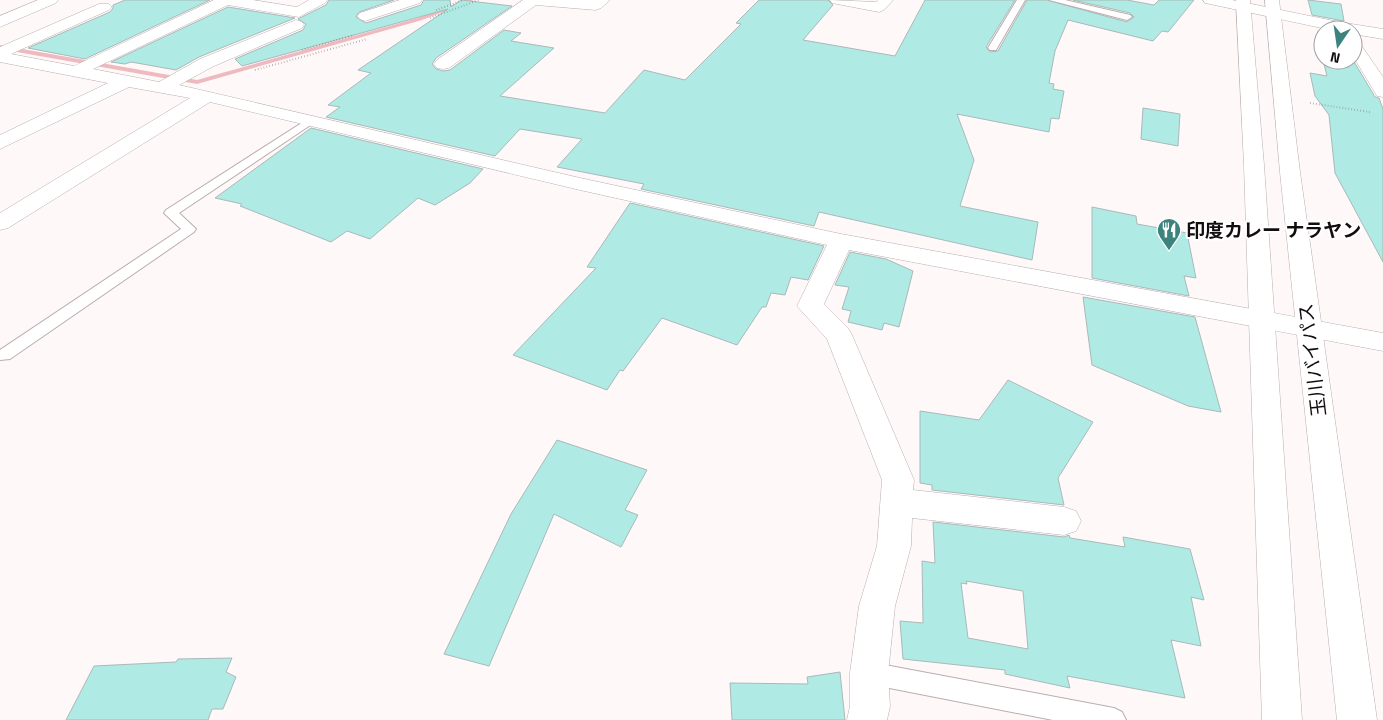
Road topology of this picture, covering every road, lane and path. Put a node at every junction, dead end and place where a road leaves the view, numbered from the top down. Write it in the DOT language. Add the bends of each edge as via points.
graph roads {
  1 [pos="51,0"];
  2 [pos="320,0"];
  3 [pos="415,0"];
  4 [pos="464,0"];
  5 [pos="479,0"];
  6 [pos="533,0"];
  7 [pos="603,0"];
  8 [pos="837,0"];
  9 [pos="886,0"];
  10 [pos="1021,0"];
  11 [pos="1053,0"];
  12 [pos="1210,0"];
  13 [pos="1244,4"];
  14 [pos="104,7"];
  15 [pos="1273,7"];
  16 [pos="436,10"];
  17 [pos="365,16"];
  18 [pos="1127,17"];
  19 [pos="429,19"];
  20 [pos="1314,20"];
  21 [pos="0,22"];
  22 [pos="296,25"];
  23 [pos="1363,31"];
  24 [pos="361,33"];
  25 [pos="1383,34"];
  26 [pos="372,37"];
  27 [pos="993,48"];
  28 [pos="294,52"];
  29 [pos="0,53"];
  30 [pos="14,55"];
  31 [pos="1363,58"];
  32 [pos="443,64"];
  33 [pos="74,72"];
  34 [pos="249,72"];
  35 [pos="0,75"];
  36 [pos="126,81"];
  37 [pos="163,86"];
  38 [pos="1383,92"];
  39 [pos="207,96"];
  40 [pos="1307,103"];
  41 [pos="1374,113"];
  42 [pos="311,120"];
  43 [pos="0,143"];
  44 [pos="1254,165"];
  45 [pos="1290,172"];
  46 [pos="0,223"];
  47 [pos="841,241"];
  48 [pos="1262,319"];
  49 [pos="1308,328"];
  50 [pos="1383,342"];
  51 [pos="4,355"];
  52 [pos="897,502"];
  53 [pos="1064,521"];
  54 [pos="869,673"];
  55 [pos="867,720"];
  56 [pos="1114,720"];
  57 [pos="1282,720"];
  58 [pos="1357,720"];
  1 -- 21 [label="main road"];
  2 -- 33 [label="main road" via="299,12 226,0"];
  3 -- 17 [label="main road"];
  4 -- 16 [label="path"];
  5 -- 19 [label="path"];
  6 -- 7 [label="main road" via="596,5"];
  6 -- 32 [label="main road"];
  8 -- 9 [label="main road" via="879,7"];
  10 -- 27 [label="lane"];
  11 -- 18 [label="lane"];
  12 -- 13 [label="main road"];
  13 -- 15 [label="main road"];
  13 -- 44 [label="main road"];
  14 -- 30 [label="main road"];
  15 -- 20 [label="main road"];
  15 -- 45 [label="main road, 玉川バイパス"];
  22 -- 37 [label="main road" via="206,62"];
  23 -- 25 [label="main road"];
  24 -- 28 [label="path"];
  26 -- 34 [label="path"];
  29 -- 30 [label="main road"];
  30 -- 33 [label="main road"];
  30 -- 35 [label="main road"];
  31 -- 38 [label="main road"];
  33 -- 36 [label="main road"];
  36 -- 37 [label="main road"];
  36 -- 43 [label="main road"];
  37 -- 39 [label="main road"];
  39 -- 42 [label="main road"];
  39 -- 46 [label="main road"];
  40 -- 41 [label="path"];
  42 -- 47 [label="main road" via="580,184"];
  42 -- 51 [label="lane" via="171,213 189,229"];
  44 -- 45 [label="main road"];
  44 -- 48 [label="main road"];
  45 -- 49 [label="main road, 玉川バイパス"];
  47 -- 48 [label="main road"];
  47 -- 52 [label="main road" via="810,306 839,335 864,390 898,480"];
  48 -- 49 [label="main road"];
  48 -- 57 [label="main road"];
  49 -- 50 [label="main road"];
  49 -- 58 [label="main road, 玉川バイパス"];
  52 -- 53 [label="main road"];
  52 -- 54 [label="main road" via="894,546 877,606"];
  54 -- 55 [label="main road"];
  54 -- 56 [label="lane"];
}
